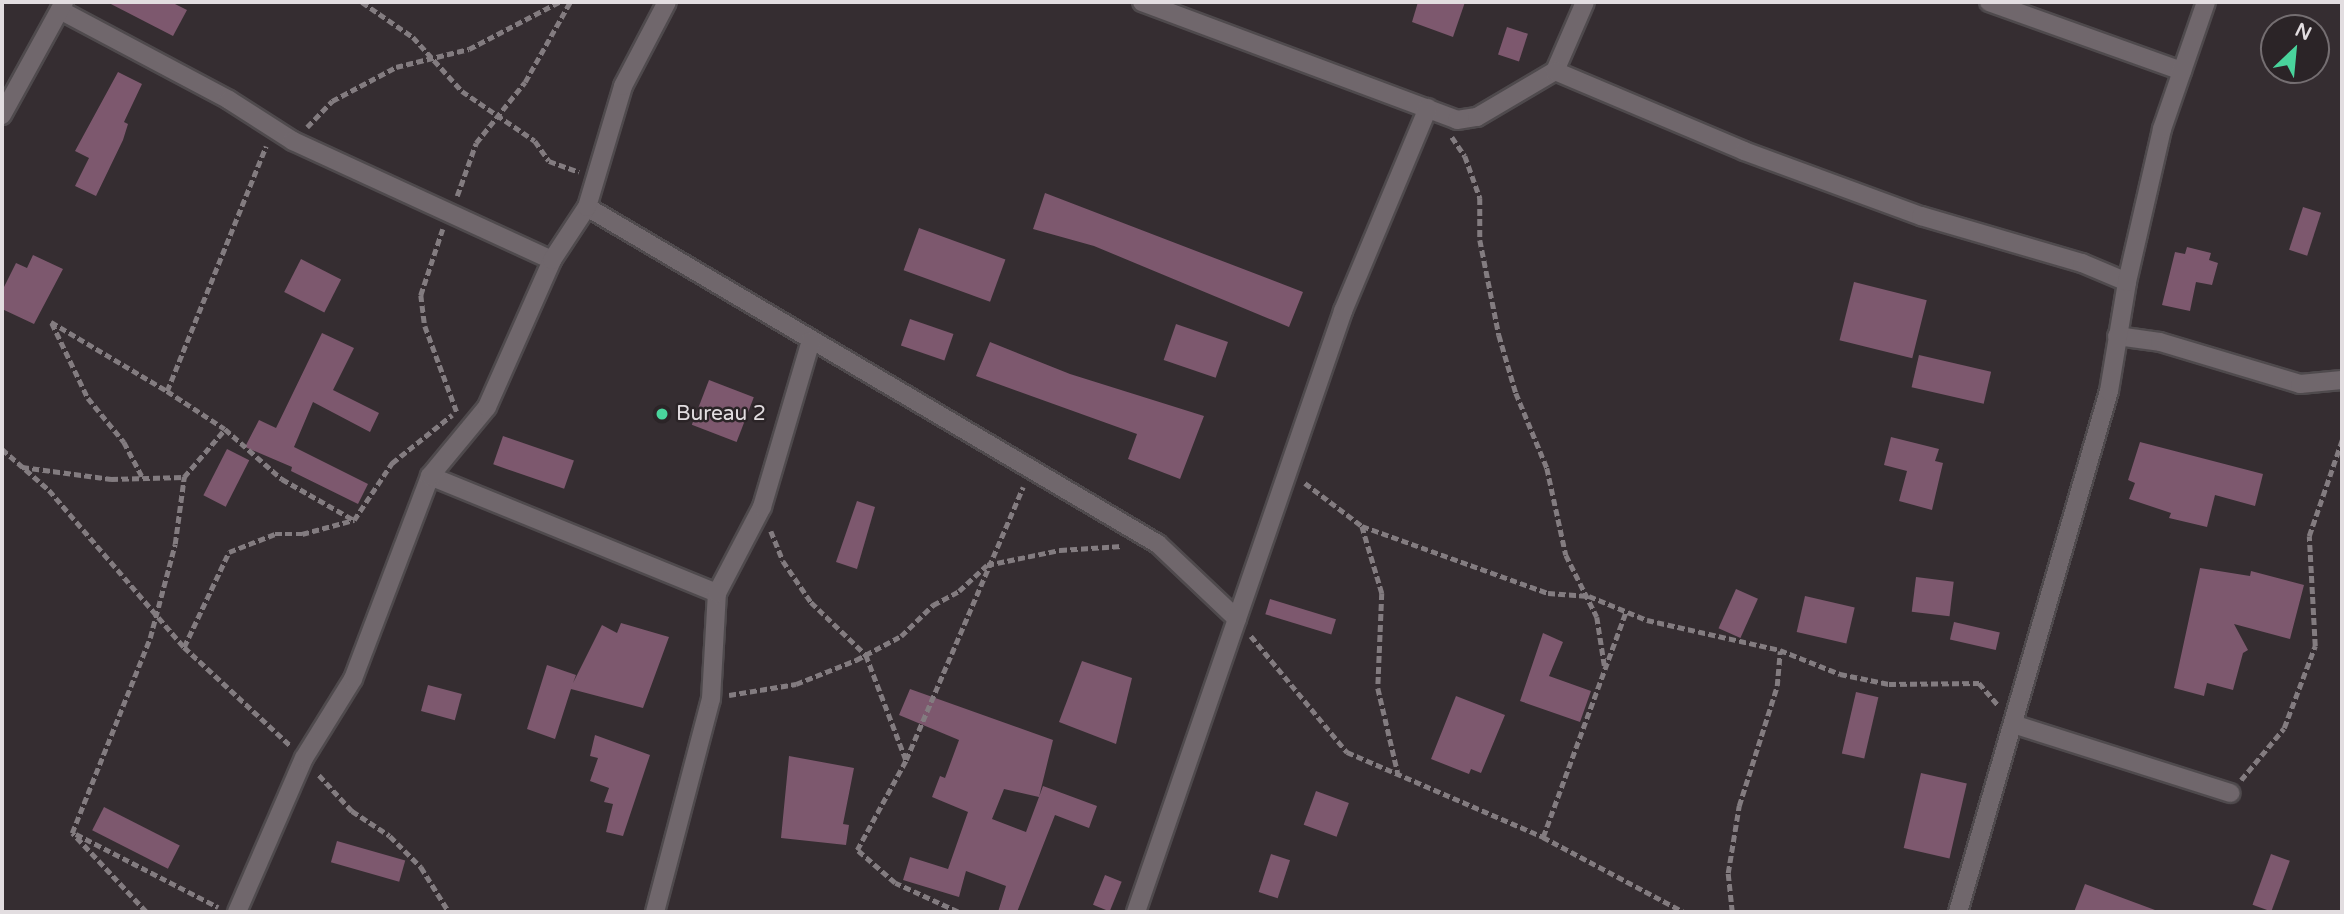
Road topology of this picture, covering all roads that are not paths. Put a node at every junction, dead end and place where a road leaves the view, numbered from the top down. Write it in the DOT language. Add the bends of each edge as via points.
graph roads {
  1 [pos="667,2"];
  2 [pos="1142,2"];
  3 [pos="1585,2"];
  4 [pos="1989,2"];
  5 [pos="2206,2"];
  6 [pos="62,6"];
  7 [pos="1555,71"];
  8 [pos="2182,71"];
  9 [pos="1435,111"];
  10 [pos="2,114"];
  11 [pos="587,207"];
  12 [pos="552,260"];
  13 [pos="2127,282"];
  14 [pos="2117,336"];
  15 [pos="811,341"];
  16 [pos="2342,380"];
  17 [pos="430,476"];
  18 [pos="716,593"];
  19 [pos="1237,619"];
  20 [pos="2016,725"];
  21 [pos="2231,793"];
  22 [pos="237,912"];
  23 [pos="655,912"];
  24 [pos="1136,912"];
  25 [pos="1958,912"];
  1 -- 11 [label="street" via="622,86"];
  2 -- 9 [label="street"];
  3 -- 7 [label="street"];
  4 -- 8 [label="street"];
  5 -- 8 [label="street"];
  6 -- 10 [label="street"];
  6 -- 12 [label="street" via="293,141"];
  7 -- 9 [label="street" via="1477,117 1457,120"];
  7 -- 13 [label="street" via="1858,193"];
  8 -- 13 [label="street" via="2162,129"];
  9 -- 19 [label="street" via="1343,311"];
  11 -- 12 [label="street"];
  11 -- 15 [label="street"];
  12 -- 17 [label="street" via="487,407"];
  13 -- 14 [label="street"];
  14 -- 16 [label="street" via="2160,342 2300,384"];
  14 -- 20 [label="street" via="2109,391"];
  15 -- 18 [label="street" via="762,507"];
  15 -- 19 [label="street" via="1158,544"];
  17 -- 18 [label="street"];
  17 -- 22 [label="street" via="353,680 303,758"];
  18 -- 23 [label="street" via="711,699"];
  19 -- 24 [label="street"];
  20 -- 21 [label="street"];
  20 -- 25 [label="street"];
}
